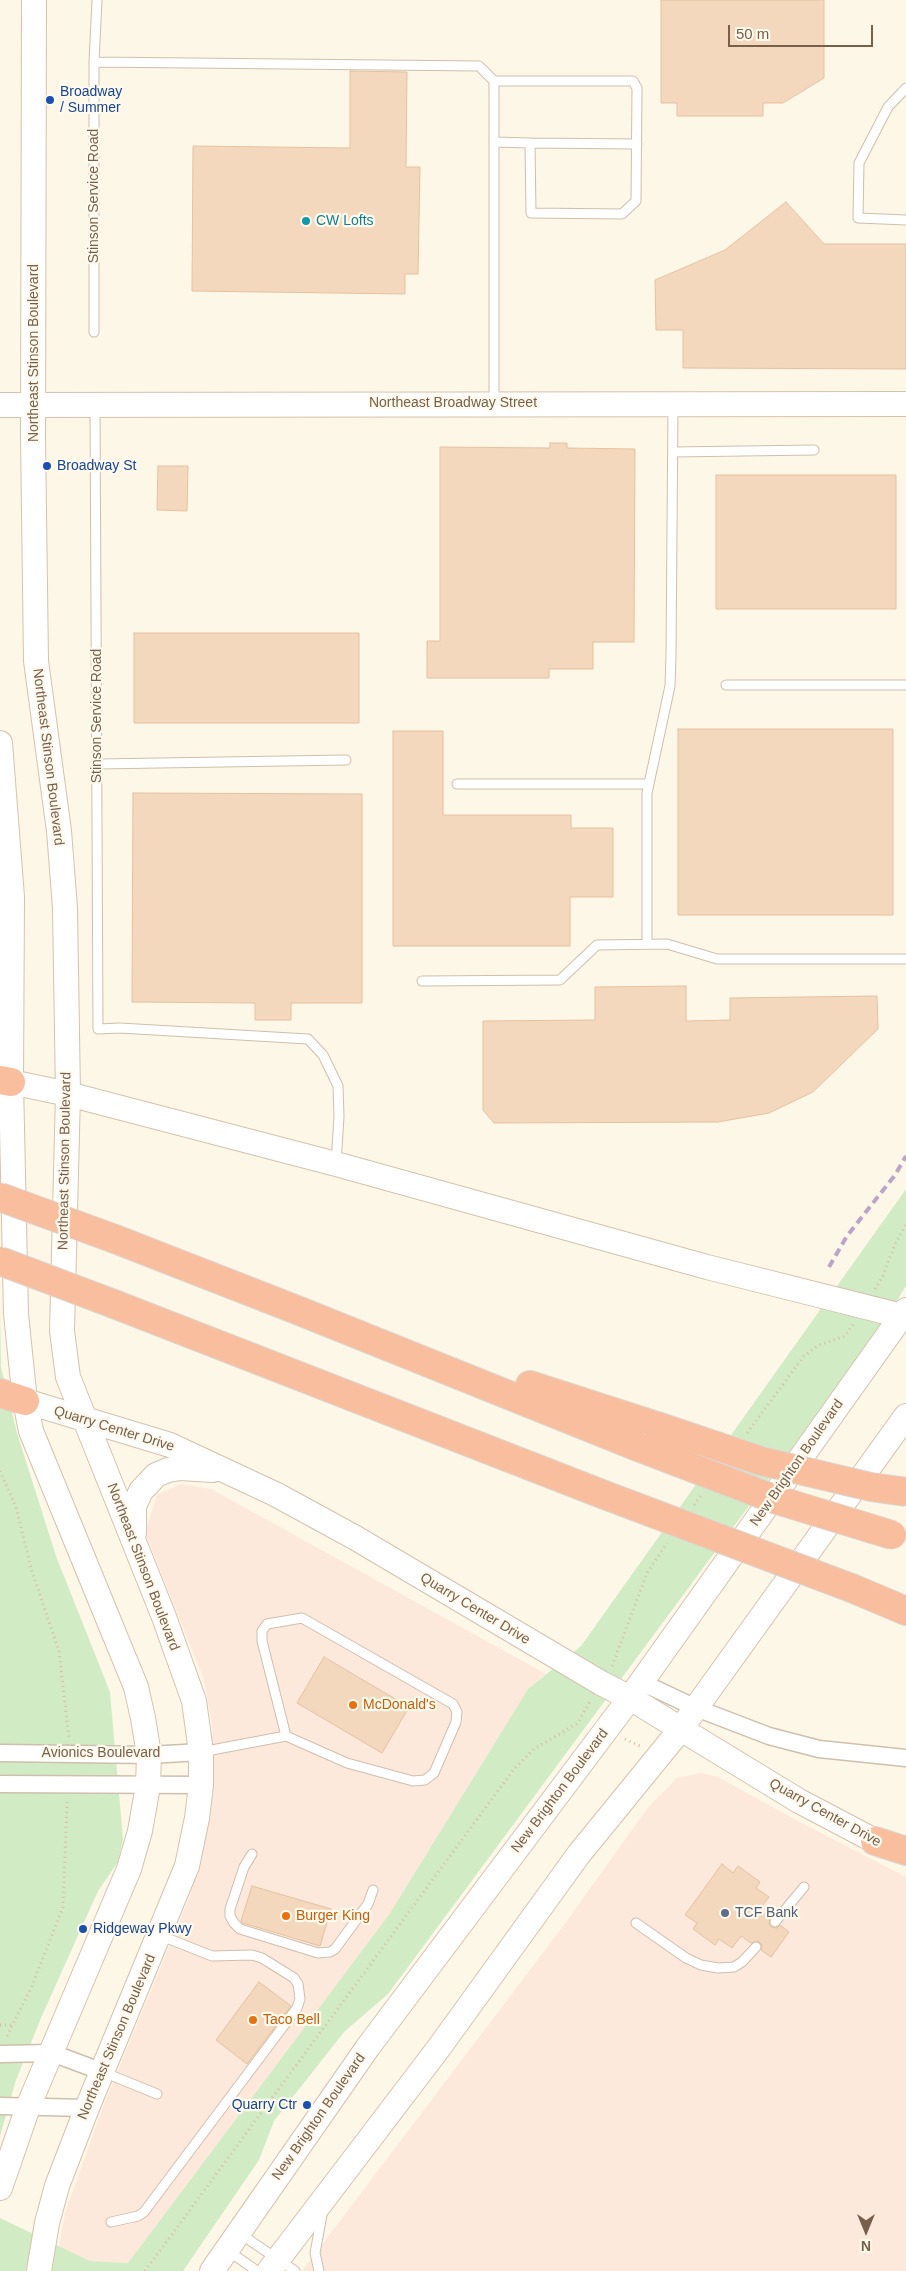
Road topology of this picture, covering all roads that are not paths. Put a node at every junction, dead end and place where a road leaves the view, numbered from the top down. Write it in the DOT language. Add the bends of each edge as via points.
graph roads {
  1 [pos="34,0"];
  2 [pos="97,0"];
  3 [pos="94,62"];
  4 [pos="494,82"];
  5 [pos="906,88"];
  6 [pos="494,142"];
  7 [pos="530,143"];
  8 [pos="637,144"];
  9 [pos="906,220"];
  10 [pos="94,332"];
  11 [pos="95,403"];
  12 [pos="494,403"];
  13 [pos="673,403"];
  14 [pos="34,404"];
  15 [pos="906,404"];
  16 [pos="0,405"];
  17 [pos="814,450"];
  18 [pos="673,452"];
  19 [pos="726,685"];
  20 [pos="906,685"];
  21 [pos="0,743"];
  22 [pos="346,760"];
  23 [pos="98,764"];
  24 [pos="457,784"];
  25 [pos="649,784"];
  26 [pos="647,944"];
  27 [pos="6,953"];
  28 [pos="906,959"];
  29 [pos="422,981"];
  30 [pos="6,1081"];
  31 [pos="68,1094"];
  32 [pos="336,1164"];
  33 [pos="0,1196"];
  34 [pos="0,1261"];
  35 [pos="297,1310"];
  36 [pos="904,1314"];
  37 [pos="12,1397"];
  38 [pos="906,1416"];
  39 [pos="83,1419"];
  40 [pos="228,1472"];
  41 [pos="906,1492"];
  42 [pos="899,1537"];
  43 [pos="134,1545"];
  44 [pos="906,1611"];
  45 [pos="636,1690"];
  46 [pos="696,1708"];
  47 [pos="680,1730"];
  48 [pos="286,1736"];
  49 [pos="201,1752"];
  50 [pos="0,1753"];
  51 [pos="149,1755"];
  52 [pos="906,1758"];
  53 [pos="0,1784"];
  54 [pos="201,1785"];
  55 [pos="148,1786"];
  56 [pos="875,1841"];
  57 [pos="906,1852"];
  58 [pos="252,1854"];
  59 [pos="906,1858"];
  60 [pos="804,1887"];
  61 [pos="373,1890"];
  62 [pos="775,1922"];
  63 [pos="636,1923"];
  64 [pos="159,1935"];
  65 [pos="756,1947"];
  66 [pos="2,2048"];
  67 [pos="52,2053"];
  68 [pos="103,2072"];
  69 [pos="157,2094"];
  70 [pos="0,2106"];
  71 [pos="28,2107"];
  72 [pos="86,2108"];
  73 [pos="0,2188"];
  74 [pos="328,2193"];
  75 [pos="111,2222"];
  76 [pos="233,2241"];
  77 [pos="280,2267"];
  78 [pos="39,2271"];
  79 [pos="212,2271"];
  80 [pos="257,2271"];
  81 [pos="319,2271"];
  1 -- 14 [label="main road, Northeast Stinson Boulevard"];
  2 -- 3 [label="lane, Stinson Service Road"];
  3 -- 4 [label="lane" via="480,66"];
  3 -- 10 [label="lane, Stinson Service Road"];
  4 -- 6 [label="lane"];
  4 -- 8 [label="lane" via="633,82 637,88"];
  5 -- 9 [label="lane" via="888,107 859,163 858,218"];
  6 -- 7 [label="lane"];
  6 -- 12 [label="lane"];
  7 -- 8 [label="lane"];
  7 -- 8 [label="lane" via="531,213 622,214 636,201"];
  11 -- 12 [label="main road, Northeast Broadway Street"];
  11 -- 14 [label="main road, Northeast Broadway Street"];
  11 -- 23 [label="lane, Stinson Service Road"];
  12 -- 13 [label="main road, Northeast Broadway Street"];
  13 -- 15 [label="main road, Northeast Broadway Street"];
  13 -- 18 [label="lane"];
  14 -- 16 [label="main road, Northeast Broadway Street"];
  14 -- 31 [label="main road, Northeast Stinson Boulevard" via="36,662 59,831 65,908"];
  17 -- 18 [label="lane"];
  18 -- 25 [label="lane" via="670,686"];
  19 -- 20 [label="lane"];
  21 -- 27 [label="main road" via="12,897"];
  22 -- 23 [label="lane"];
  23 -- 32 [label="lane, Stinson Service Road" via="98,1029 308,1038 323,1055 338,1086"];
  24 -- 25 [label="lane"];
  25 -- 26 [label="lane"];
  26 -- 28 [label="lane" via="667,944 717,959"];
  26 -- 29 [label="lane" via="597,945 560,980"];
  27 -- 30 [label="main road"];
  30 -- 31 [label="main road"];
  30 -- 37 [label="main road" via="16,1314"];
  31 -- 32 [label="main road"];
  31 -- 39 [label="main road, Northeast Stinson Boulevard" via="62,1331 68,1378"];
  32 -- 36 [label="main road" via="707,1267"];
  33 -- 35 [label="highway, bridge"];
  34 -- 44 [label="highway, bridge"];
  35 -- 41 [label="highway, bridge" via="761,1460 870,1487"];
  35 -- 42 [label="highway, bridge" via="774,1499"];
  36 -- 45 [label="main road, New Brighton Boulevard"];
  37 -- 39 [label="main road, Quarry Center Drive"];
  37 -- 51 [label="main road" via="31,1431 136,1687"];
  38 -- 46 [label="main road"];
  39 -- 40 [label="main road, Quarry Center Drive" via="170,1445"];
  39 -- 43 [label="main road, Northeast Stinson Boulevard"];
  40 -- 43 [label="main road" via="181,1468 168,1470 151,1479 134,1506"];
  40 -- 45 [label="main road, Quarry Center Drive" via="314,1514 601,1683"];
  43 -- 49 [label="main road, Northeast Stinson Boulevard" via="194,1701"];
  45 -- 46 [label="street, Quarry Center Drive"];
  45 -- 47 [label="main road, Quarry Center Drive"];
  45 -- 76 [label="main road, New Brighton Boulevard" via="368,2047"];
  46 -- 47 [label="main road"];
  46 -- 52 [label="street, Quarry Center Drive" via="769,1736 819,1749"];
  47 -- 56 [label="main road, Quarry Center Drive"];
  47 -- 74 [label="main road" via="579,1854 438,2049"];
  48 -- 48 [label="lane" via="347,1763 413,1781 425,1780 434,1773 456,1722 456,1712 453,1704 302,1618 267,1624 262,1631"];
  48 -- 49 [label="lane"];
  49 -- 51 [label="street, Avionics Boulevard"];
  49 -- 54 [label="main road, Northeast Stinson Boulevard"];
  50 -- 51 [label="street, Avionics Boulevard"];
  51 -- 55 [label="main road"];
  53 -- 55 [label="street"];
  54 -- 55 [label="street"];
  54 -- 64 [label="main road, Northeast Stinson Boulevard" via="187,1866"];
  55 -- 67 [label="main road" via="129,1869"];
  56 -- 57 [label="highway"];
  56 -- 59 [label="street, Quarry Center Drive"];
  58 -- 61 [label="lane" via="244,1867 230,1909 234,1923 240,1929 318,1953 336,1949 368,1904"];
  60 -- 62 [label="lane"];
  63 -- 65 [label="lane" via="701,1965 734,1966"];
  64 -- 68 [label="main road, Northeast Stinson Boulevard"];
  64 -- 75 [label="lane" via="212,1956 252,1955 262,1958 294,1978 300,1999 297,2008 144,2212"];
  66 -- 67 [label="street"];
  67 -- 68 [label="street"];
  67 -- 71 [label="main road"];
  68 -- 69 [label="lane"];
  68 -- 72 [label="main road, Northeast Stinson Boulevard"];
  70 -- 71 [label="street"];
  71 -- 72 [label="street"];
  71 -- 73 [label="main road"];
  72 -- 78 [label="main road, Northeast Stinson Boulevard" via="57,2186"];
  74 -- 77 [label="main road"];
  74 -- 81 [label="lane" via="315,2254"];
  76 -- 77 [label="lane"];
  76 -- 79 [label="main road, New Brighton Boulevard"];
  76 -- 80 [label="lane"];
}
